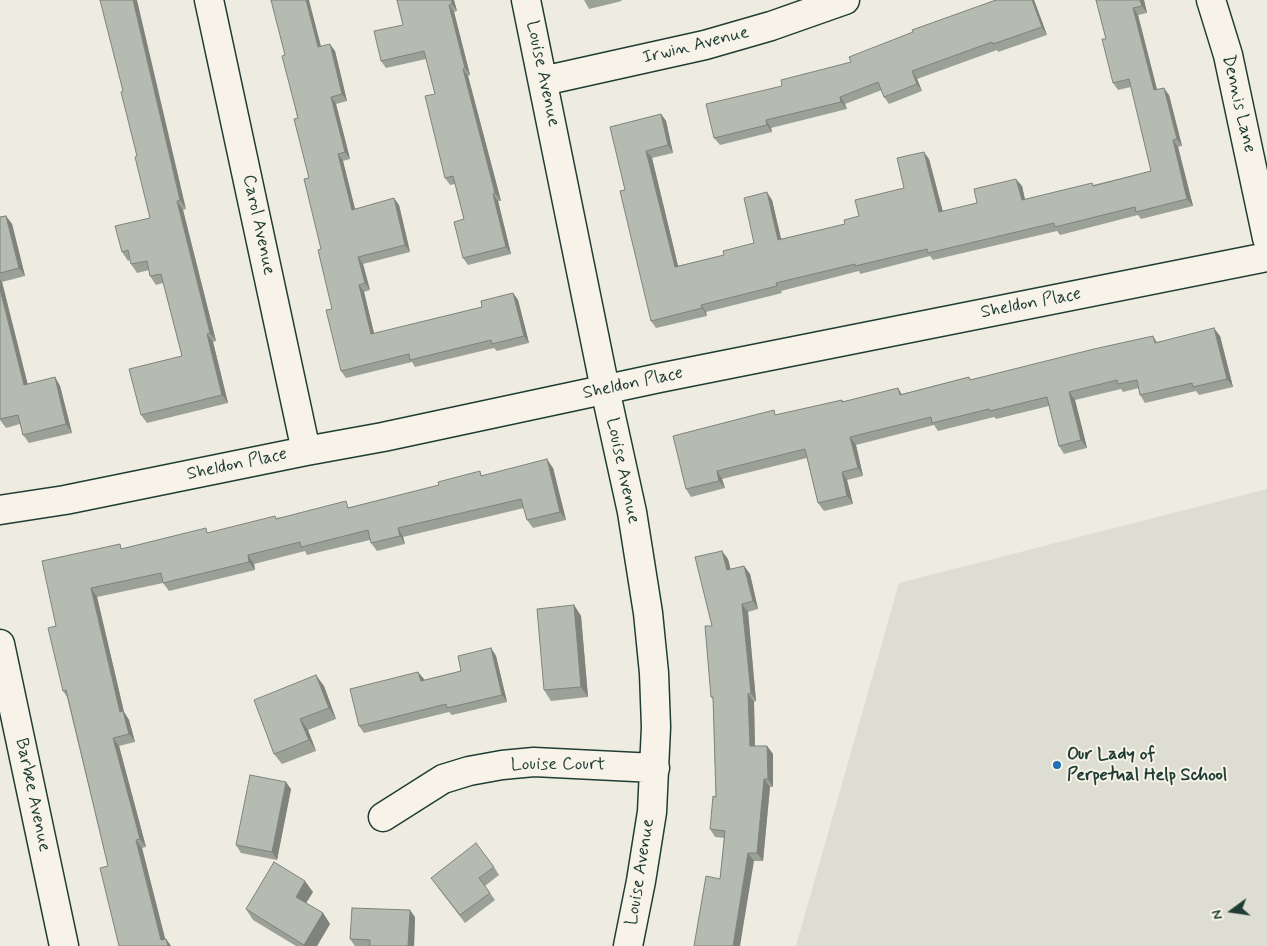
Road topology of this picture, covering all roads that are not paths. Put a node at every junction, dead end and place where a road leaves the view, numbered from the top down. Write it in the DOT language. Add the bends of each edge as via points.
graph roads {
  1 [pos="209,0"];
  2 [pos="526,0"];
  3 [pos="845,0"];
  4 [pos="1211,0"];
  5 [pos="543,81"];
  6 [pos="1267,238"];
  7 [pos="1267,257"];
  8 [pos="605,389"];
  9 [pos="306,450"];
  10 [pos="0,510"];
  11 [pos="0,644"];
  12 [pos="655,768"];
  13 [pos="383,816"];
  14 [pos="64,946"];
  15 [pos="628,946"];
  1 -- 9 [label="street, Carol Avenue"];
  2 -- 5 [label="street, Louise Avenue"];
  3 -- 5 [label="street, Irwin Avenue" via="705,46"];
  4 -- 6 [label="street, Dennis Lane" via="1228,55"];
  5 -- 8 [label="street, Louise Avenue"];
  7 -- 8 [label="street, Sheldon Place"];
  8 -- 9 [label="street, Sheldon Place" via="383,437"];
  8 -- 12 [label="street, Louise Avenue" via="632,512 648,613 654,673"];
  9 -- 10 [label="street, Sheldon Place" via="66,500"];
  11 -- 14 [label="street, Barbee Avenue"];
  12 -- 13 [label="street, Louise Court" via="534,762 469,770 443,779"];
  12 -- 15 [label="street, Louise Avenue" via="652,812"];
}
